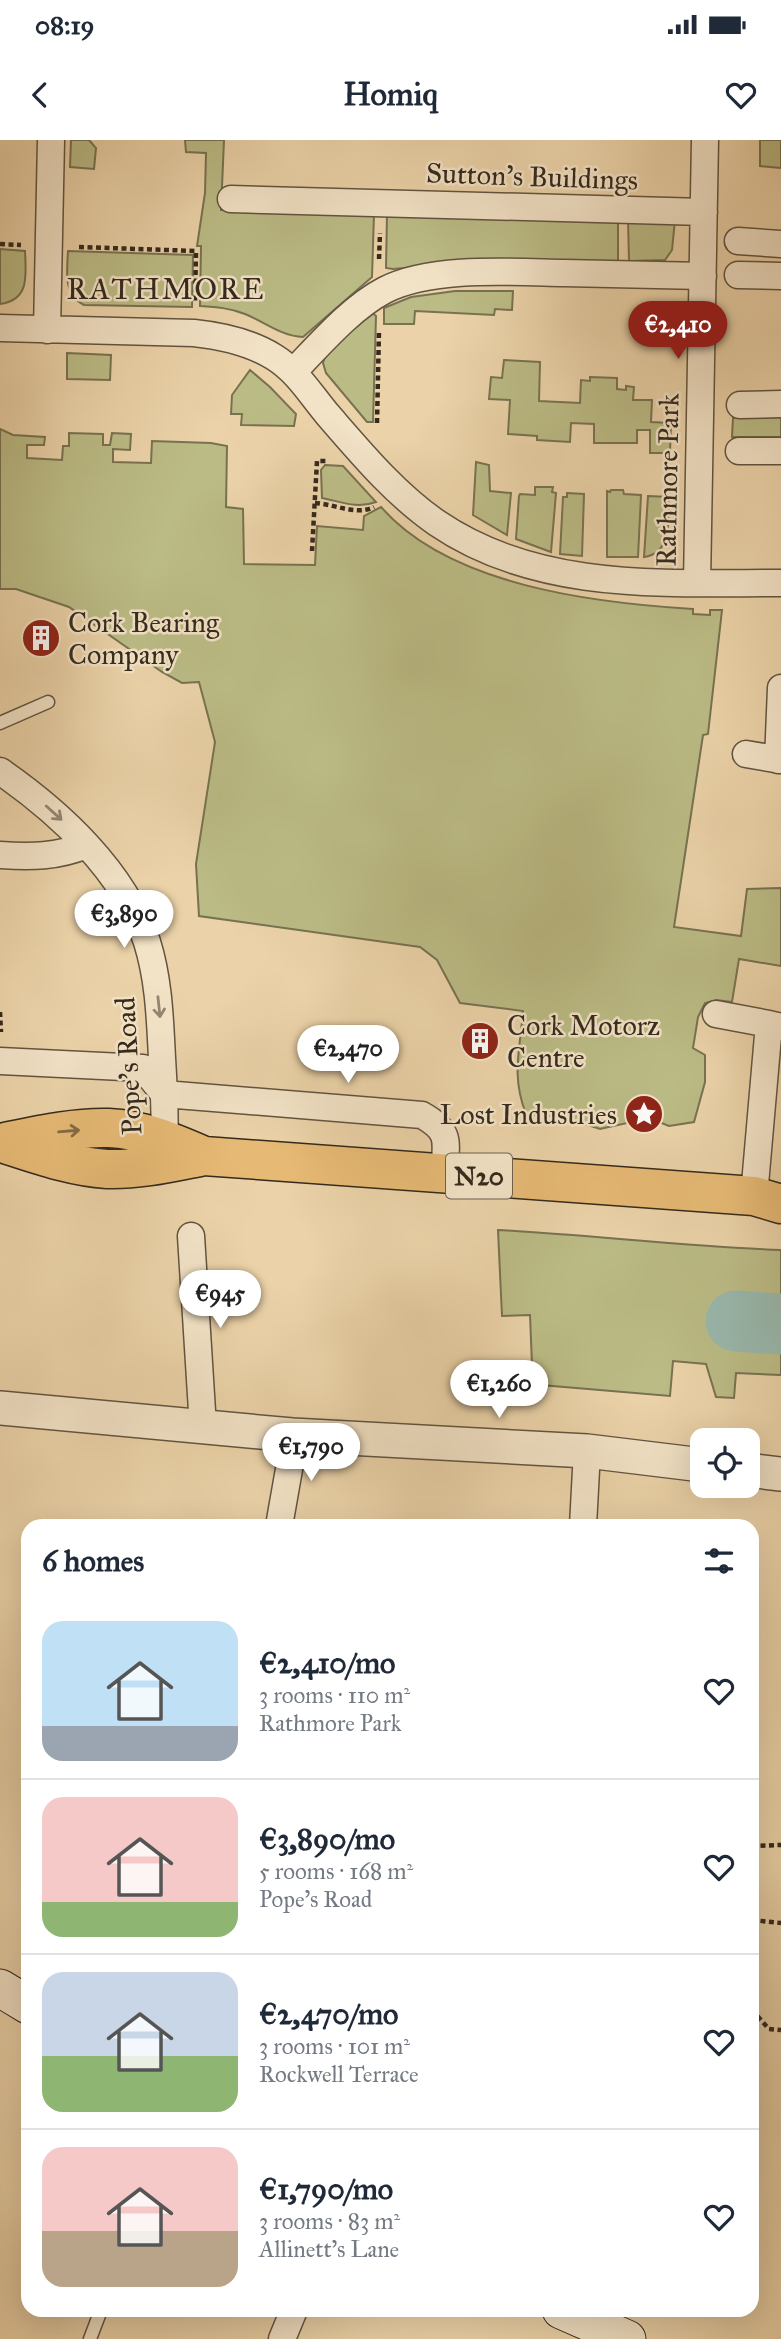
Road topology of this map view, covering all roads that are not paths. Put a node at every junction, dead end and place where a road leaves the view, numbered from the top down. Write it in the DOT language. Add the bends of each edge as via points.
graph roads {
  1 [pos="51,140"];
  2 [pos="705,140"];
  3 [pos="231,199"];
  4 [pos="704,212"];
  5 [pos="738,241"];
  6 [pos="781,244"];
  7 [pos="738,275"];
  8 [pos="703,276"];
  9 [pos="781,276"];
  10 [pos="0,328"];
  11 [pos="47,330"];
  12 [pos="294,371"];
  13 [pos="781,404"];
  14 [pos="740,405"];
  15 [pos="740,451"];
  16 [pos="781,451"];
  17 [pos="697,583"];
  18 [pos="781,583"];
  19 [pos="781,688"];
  20 [pos="48,702"];
  21 [pos="0,723"];
  22 [pos="746,754"];
  23 [pos="779,760"];
  24 [pos="0,771"];
  25 [pos="86,845"];
  26 [pos="0,855"];
  27 [pos="716,1014"];
  28 [pos="775,1026"];
  29 [pos="0,1061"];
  30 [pos="164,1094"];
  31 [pos="1,1143"];
  32 [pos="164,1152"];
  33 [pos="444,1173"];
  34 [pos="772,1196"];
  35 [pos="191,1236"];
  36 [pos="0,1408"];
  37 [pos="203,1427"];
  38 [pos="292,1435"];
  39 [pos="587,1451"];
  40 [pos="690,1464"];
  41 [pos="760,1472"];
  42 [pos="781,1474"];
  43 [pos="280,1519"];
  44 [pos="583,1519"];
  45 [pos="0,1988"];
  46 [pos="21,2000"];
  47 [pos="98,2317"];
  48 [pos="291,2317"];
  49 [pos="577,2317"];
  50 [pos="90,2339"];
  51 [pos="282,2339"];
  52 [pos="627,2339"];
  1 -- 11 [label="street"];
  2 -- 4 [label="street, Rathmore Park"];
  3 -- 4 [label="street, Sutton's Buildings"];
  4 -- 8 [label="street, Rathmore Park"];
  5 -- 6 [label="street"];
  7 -- 9 [label="street"];
  8 -- 12 [label="street" via="435,276 403,284 370,300"];
  8 -- 17 [label="street, Rathmore Park"];
  10 -- 11 [label="street, Rathmore Park"];
  11 -- 12 [label="street, Rathmore Park" via="219,336 244,343"];
  12 -- 17 [label="street, Rathmore Park" via="368,461 404,496 438,523 492,552 562,574"];
  13 -- 14 [label="street"];
  15 -- 16 [label="street"];
  17 -- 18 [label="street"];
  19 -- 23 [label="street"];
  20 -- 21 [label="lane"];
  22 -- 23 [label="street"];
  24 -- 25 [label="street, Pope's Road, one-way" via="57,815"];
  25 -- 26 [label="street" via="65,854"];
  25 -- 30 [label="street, Pope's Road, one-way" via="110,873 146,941 160,1014"];
  27 -- 28 [label="street"];
  28 -- 34 [label="street"];
  29 -- 30 [label="street" via="143,1068"];
  30 -- 32 [label="street, Pope's Road"];
  30 -- 33 [label="street" via="422,1115 436,1123 446,1138"];
  31 -- 32 [label="highway, N20" via="53,1132 109,1128"];
  32 -- 33 [label="highway, N20"];
  33 -- 34 [label="highway, N20"];
  35 -- 37 [label="street"];
  36 -- 37 [label="street"];
  37 -- 38 [label="street"];
  38 -- 39 [label="street"];
  38 -- 43 [label="street"];
  39 -- 40 [label="street"];
  39 -- 44 [label="street"];
  41 -- 42 [label="street"];
  45 -- 46 [label="main road"];
  47 -- 50 [label="lane"];
  48 -- 51 [label="street"];
  49 -- 52 [label="main road"];
}
